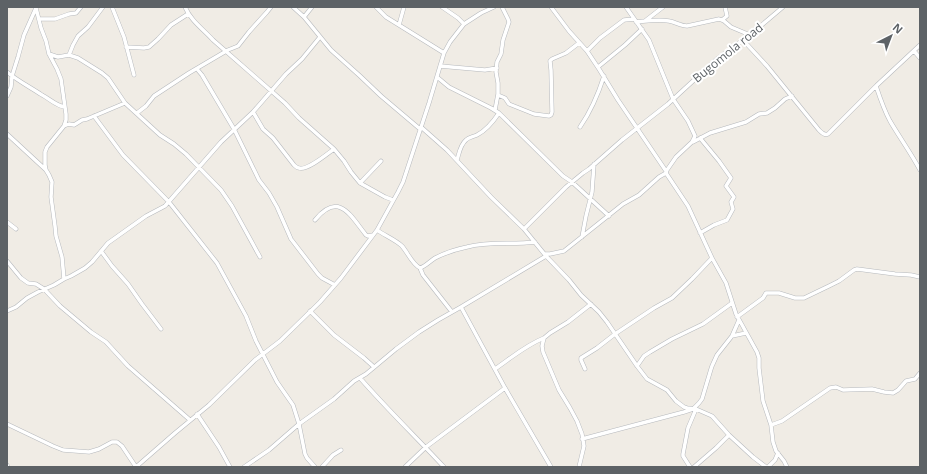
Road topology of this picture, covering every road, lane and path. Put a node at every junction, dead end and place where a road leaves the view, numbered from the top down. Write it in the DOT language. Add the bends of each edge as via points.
graph roads {
  1 [pos="36,7"];
  2 [pos="81,7"];
  3 [pos="103,7"];
  4 [pos="112,7"];
  5 [pos="185,7"];
  6 [pos="271,7"];
  7 [pos="293,7"];
  8 [pos="312,7"];
  9 [pos="376,7"];
  10 [pos="404,7"];
  11 [pos="442,7"];
  12 [pos="494,7"];
  13 [pos="502,7"];
  14 [pos="551,7"];
  15 [pos="626,7"];
  16 [pos="663,7"];
  17 [pos="725,7"];
  18 [pos="783,7"];
  19 [pos="188,14"];
  20 [pos="304,17"];
  21 [pos="39,19"];
  22 [pos="635,20"];
  23 [pos="722,20"];
  24 [pos="644,21"];
  25 [pos="464,24"];
  26 [pos="399,25"];
  27 [pos="642,29"];
  28 [pos="750,35"];
  29 [pos="320,36"];
  30 [pos="744,40"];
  31 [pos="579,43"];
  32 [pos="920,45"];
  33 [pos="126,47"];
  34 [pos="914,51"];
  35 [pos="226,52"];
  36 [pos="587,52"];
  37 [pos="444,53"];
  38 [pos="49,54"];
  39 [pos="69,55"];
  40 [pos="920,58"];
  41 [pos="440,66"];
  42 [pos="598,67"];
  43 [pos="497,68"];
  44 [pos="197,69"];
  45 [pos="7,72"];
  46 [pos="134,75"];
  47 [pos="12,76"];
  48 [pos="604,76"];
  49 [pos="437,77"];
  50 [pos="876,86"];
  51 [pos="271,91"];
  52 [pos="498,95"];
  53 [pos="7,96"];
  54 [pos="792,96"];
  55 [pos="673,99"];
  56 [pos="125,103"];
  57 [pos="65,107"];
  58 [pos="253,112"];
  59 [pos="497,112"];
  60 [pos="137,113"];
  61 [pos="94,116"];
  62 [pos="64,126"];
  63 [pos="580,127"];
  64 [pos="420,128"];
  65 [pos="637,128"];
  66 [pos="234,130"];
  67 [pos="7,134"];
  68 [pos="700,138"];
  69 [pos="692,142"];
  70 [pos="334,149"];
  71 [pos="457,160"];
  72 [pos="381,161"];
  73 [pos="594,164"];
  74 [pos="199,167"];
  75 [pos="46,170"];
  76 [pos="920,170"];
  77 [pos="666,172"];
  78 [pos="572,182"];
  79 [pos="360,183"];
  80 [pos="590,199"];
  81 [pos="393,200"];
  82 [pos="169,202"];
  83 [pos="609,216"];
  84 [pos="315,220"];
  85 [pos="7,222"];
  86 [pos="16,229"];
  87 [pos="524,229"];
  88 [pos="377,230"];
  89 [pos="700,233"];
  90 [pos="373,235"];
  91 [pos="582,237"];
  92 [pos="535,242"];
  93 [pos="101,251"];
  94 [pos="545,255"];
  95 [pos="260,257"];
  96 [pos="712,258"];
  97 [pos="7,262"];
  98 [pos="420,268"];
  99 [pos="920,277"];
  100 [pos="64,279"];
  101 [pos="335,285"];
  102 [pos="44,290"];
  103 [pos="732,303"];
  104 [pos="591,304"];
  105 [pos="461,307"];
  106 [pos="7,311"];
  107 [pos="310,311"];
  108 [pos="452,312"];
  109 [pos="738,318"];
  110 [pos="161,329"];
  111 [pos="746,333"];
  112 [pos="615,334"];
  113 [pos="732,336"];
  114 [pos="544,338"];
  115 [pos="264,354"];
  116 [pos="637,366"];
  117 [pos="374,367"];
  118 [pos="495,369"];
  119 [pos="585,369"];
  120 [pos="920,372"];
  121 [pos="360,378"];
  122 [pos="505,388"];
  123 [pos="695,409"];
  124 [pos="197,414"];
  125 [pos="190,420"];
  126 [pos="7,424"];
  127 [pos="298,424"];
  128 [pos="771,425"];
  129 [pos="729,435"];
  130 [pos="582,439"];
  131 [pos="426,447"];
  132 [pos="341,450"];
  133 [pos="778,453"];
  134 [pos="136,467"];
  135 [pos="230,467"];
  136 [pos="244,467"];
  137 [pos="315,467"];
  138 [pos="322,467"];
  139 [pos="405,467"];
  140 [pos="444,467"];
  141 [pos="551,467"];
  142 [pos="580,467"];
  143 [pos="690,467"];
  144 [pos="694,467"];
  145 [pos="767,467"];
  146 [pos="787,467"];
  1 -- 21 [label="street"];
  1 -- 47 [label="street" via="24,35"];
  2 -- 21 [label="street" via="76,13 57,19"];
  3 -- 39 [label="street" via="78,36"];
  4 -- 33 [label="street"];
  5 -- 19 [label="street"];
  6 -- 35 [label="street" via="237,47"];
  7 -- 20 [label="street"];
  8 -- 20 [label="street"];
  9 -- 26 [label="street"];
  10 -- 26 [label="street"];
  11 -- 25 [label="street"];
  12 -- 25 [label="street"];
  13 -- 43 [label="street" via="509,22"];
  14 -- 31 [label="street"];
  15 -- 22 [label="street"];
  16 -- 24 [label="street"];
  17 -- 23 [label="street" via="727,16"];
  18 -- 28 [label="street, Bugomola road"];
  19 -- 33 [label="street" via="171,25 149,46"];
  19 -- 35 [label="street"];
  20 -- 29 [label="street"];
  21 -- 38 [label="street"];
  22 -- 24 [label="street"];
  22 -- 27 [label="street"];
  22 -- 36 [label="street" via="624,20 618,24"];
  23 -- 24 [label="street" via="687,26 664,20"];
  23 -- 28 [label="street"];
  25 -- 37 [label="street"];
  26 -- 37 [label="street"];
  27 -- 42 [label="street"];
  27 -- 55 [label="street"];
  28 -- 30 [label="street, Bugomola road"];
  29 -- 51 [label="street"];
  29 -- 64 [label="street" via="331,50"];
  30 -- 54 [label="street"];
  30 -- 55 [label="street, Bugomola road" via="718,58"];
  31 -- 36 [label="street"];
  31 -- 52 [label="street" via="550,61 551,115 527,112 509,104 506,98"];
  32 -- 34 [label="street"];
  33 -- 46 [label="street"];
  34 -- 40 [label="street"];
  34 -- 50 [label="street"];
  35 -- 44 [label="street"];
  35 -- 51 [label="street"];
  36 -- 42 [label="street"];
  37 -- 41 [label="street"];
  38 -- 39 [label="street" via="58,57"];
  38 -- 57 [label="street" via="61,79"];
  39 -- 56 [label="street" via="84,61 108,78"];
  41 -- 43 [label="street" via="485,70"];
  41 -- 49 [label="street"];
  42 -- 48 [label="street"];
  43 -- 52 [label="street"];
  44 -- 60 [label="street" via="154,96"];
  44 -- 66 [label="street"];
  45 -- 47 [label="street"];
  47 -- 53 [label="street"];
  47 -- 57 [label="street" via="57,105"];
  48 -- 63 [label="street" via="600,91"];
  48 -- 65 [label="street"];
  49 -- 59 [label="street"];
  49 -- 64 [label="street"];
  50 -- 54 [label="street" via="826,135"];
  50 -- 76 [label="street" via="887,116"];
  51 -- 58 [label="street"];
  51 -- 70 [label="street"];
  52 -- 59 [label="street"];
  54 -- 68 [label="street" via="768,112 710,132"];
  55 -- 65 [label="street, Bugomola road"];
  55 -- 69 [label="street" via="694,134"];
  56 -- 60 [label="street"];
  56 -- 61 [label="street"];
  57 -- 62 [label="street"];
  58 -- 66 [label="street"];
  58 -- 70 [label="street" via="263,130 300,169 318,161"];
  59 -- 71 [label="street" via="490,126 464,142"];
  59 -- 78 [label="street"];
  60 -- 74 [label="street"];
  61 -- 62 [label="street" via="74,125"];
  61 -- 82 [label="street" via="123,155"];
  62 -- 75 [label="street" via="47,147"];
  64 -- 71 [label="street"];
  64 -- 81 [label="street" via="403,182"];
  65 -- 73 [label="street, Bugomola road"];
  65 -- 77 [label="street"];
  66 -- 74 [label="street"];
  66 -- 101 [label="street" via="259,180 277,207 291,239 318,274"];
  67 -- 75 [label="street"];
  68 -- 69 [label="street"];
  68 -- 89 [label="street" via="732,178 726,186 734,197 731,202 733,209 728,220"];
  69 -- 77 [label="street" via="676,157"];
  70 -- 79 [label="street"];
  71 -- 87 [label="street"];
  72 -- 79 [label="street"];
  73 -- 78 [label="street, Bugomola road"];
  73 -- 80 [label="street"];
  74 -- 82 [label="street"];
  74 -- 95 [label="street" via="232,206"];
  75 -- 100 [label="street" via="51,179 56,236 62,257"];
  77 -- 83 [label="street"];
  77 -- 89 [label="street" via="685,201"];
  78 -- 80 [label="street"];
  78 -- 87 [label="street, Bugomola road"];
  79 -- 81 [label="street"];
  80 -- 83 [label="street"];
  80 -- 91 [label="street"];
  81 -- 88 [label="street"];
  82 -- 93 [label="street" via="108,243"];
  82 -- 115 [label="street" via="217,263"];
  83 -- 91 [label="street"];
  84 -- 90 [label="street" via="326,209 341,208 348,212 366,235"];
  85 -- 86 [label="street"];
  87 -- 92 [label="street"];
  88 -- 90 [label="street"];
  88 -- 98 [label="street" via="400,244"];
  89 -- 96 [label="street"];
  90 -- 101 [label="street"];
  91 -- 94 [label="street" via="564,251"];
  92 -- 94 [label="street"];
  92 -- 98 [label="street" via="468,246 437,257"];
  93 -- 100 [label="street" via="85,268"];
  93 -- 110 [label="street"];
  94 -- 104 [label="street"];
  94 -- 105 [label="street"];
  96 -- 103 [label="street" via="726,283"];
  96 -- 112 [label="street" via="672,298"];
  97 -- 102 [label="street" via="25,281"];
  98 -- 108 [label="street"];
  99 -- 109 [label="street" via="855,269 830,286 802,299 779,293 766,293"];
  100 -- 102 [label="street"];
  101 -- 107 [label="street"];
  102 -- 106 [label="street"];
  102 -- 125 [label="street" via="106,342 128,366"];
  103 -- 109 [label="street"];
  103 -- 116 [label="street" via="703,324 650,352"];
  104 -- 112 [label="street"];
  104 -- 114 [label="street"];
  105 -- 108 [label="street"];
  105 -- 118 [label="street"];
  107 -- 115 [label="street"];
  107 -- 117 [label="street" via="334,335"];
  108 -- 117 [label="street" via="420,332"];
  109 -- 111 [label="street"];
  109 -- 113 [label="street"];
  111 -- 113 [label="street"];
  111 -- 128 [label="street" via="759,358 762,401"];
  112 -- 116 [label="street"];
  112 -- 119 [label="street" via="581,358"];
  113 -- 123 [label="street" via="713,362 702,399"];
  114 -- 118 [label="street"];
  114 -- 130 [label="street" via="543,352 559,390 577,421"];
  115 -- 124 [label="street" via="254,360"];
  115 -- 127 [label="street" via="277,382 293,405"];
  116 -- 123 [label="street" via="647,379 667,390 681,405"];
  117 -- 121 [label="street"];
  118 -- 122 [label="street"];
  120 -- 128 [label="street" via="916,379 906,382 893,393 872,389 830,388 782,421"];
  121 -- 127 [label="street"];
  121 -- 131 [label="street"];
  122 -- 131 [label="street"];
  122 -- 141 [label="street"];
  123 -- 129 [label="street" via="712,416"];
  123 -- 130 [label="street"];
  123 -- 143 [label="street" via="683,454"];
  124 -- 125 [label="street"];
  124 -- 135 [label="street"];
  125 -- 134 [label="street"];
  126 -- 134 [label="street" via="63,450 89,452 117,442"];
  127 -- 136 [label="street" via="269,450"];
  127 -- 137 [label="street" via="305,454"];
  128 -- 133 [label="street" via="773,442"];
  129 -- 144 [label="street"];
  129 -- 145 [label="street"];
  130 -- 142 [label="street" via="584,446"];
  131 -- 139 [label="street"];
  131 -- 140 [label="street"];
  132 -- 138 [label="street"];
  133 -- 145 [label="street"];
  133 -- 146 [label="street"];
}
